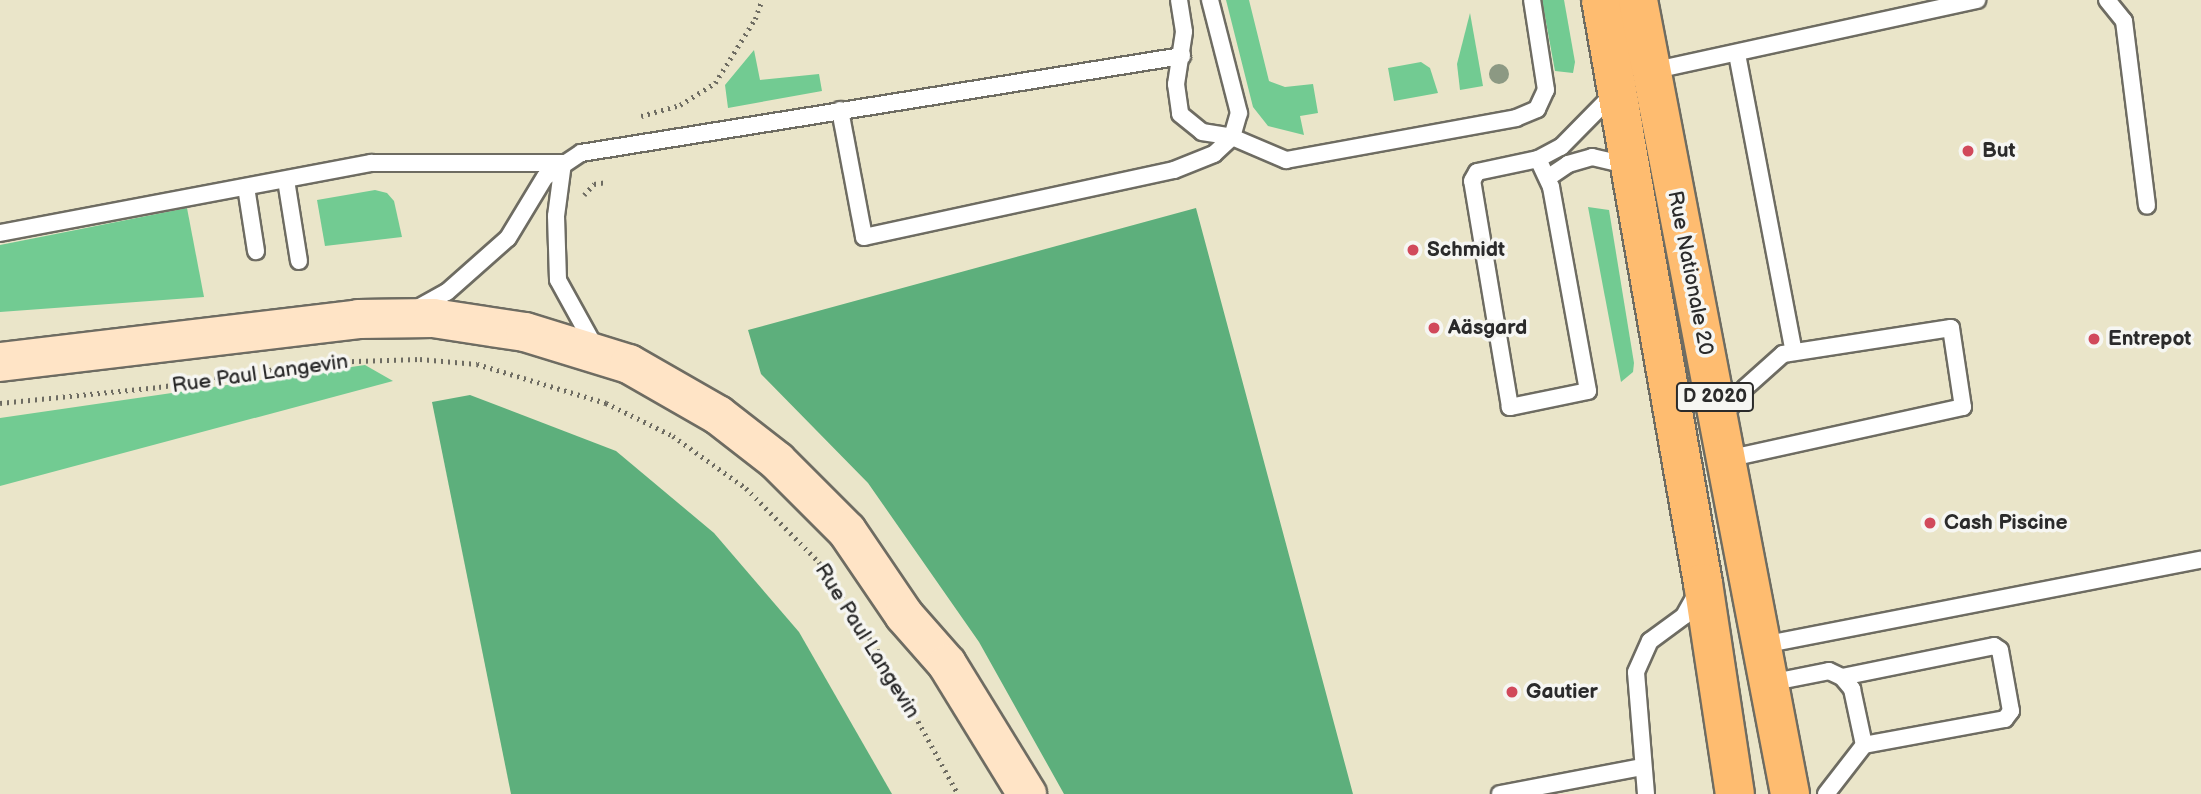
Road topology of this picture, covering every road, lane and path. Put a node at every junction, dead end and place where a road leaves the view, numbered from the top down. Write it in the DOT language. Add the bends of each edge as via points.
graph roads {
  1 [pos="762,0"];
  2 [pos="1179,0"];
  3 [pos="1210,0"];
  4 [pos="1532,0"];
  5 [pos="1601,0"];
  6 [pos="1638,0"];
  7 [pos="1977,0"];
  8 [pos="2107,0"];
  9 [pos="1737,54"];
  10 [pos="1182,56"];
  11 [pos="1634,80"];
  12 [pos="840,110"];
  13 [pos="632,118"];
  14 [pos="1232,137"];
  15 [pos="1538,159"];
  16 [pos="563,163"];
  17 [pos="1632,167"];
  18 [pos="1549,177"];
  19 [pos="286,180"];
  20 [pos="246,187"];
  21 [pos="2147,206"];
  22 [pos="0,233"];
  23 [pos="256,251"];
  24 [pos="299,261"];
  25 [pos="399,318"];
  26 [pos="1794,352"];
  27 [pos="600,355"];
  28 [pos="0,362"];
  29 [pos="0,403"];
  30 [pos="1720,421"];
  31 [pos="1727,459"];
  32 [pos="2201,560"];
  33 [pos="1703,583"];
  34 [pos="904,615"];
  35 [pos="1762,645"];
  36 [pos="1842,677"];
  37 [pos="1769,683"];
  38 [pos="1864,745"];
  39 [pos="1641,767"];
  40 [pos="958,794"];
  41 [pos="995,794"];
  42 [pos="1027,794"];
  43 [pos="1500,794"];
  44 [pos="1646,794"];
  45 [pos="1735,794"];
  46 [pos="1790,794"];
  47 [pos="1826,794"];
  1 -- 13 [label="path" via="715,83 680,105"];
  2 -- 10 [label="lane"];
  3 -- 14 [label="lane" via="1239,113"];
  4 -- 14 [label="lane" via="1546,90 1537,109 1516,118 1286,160"];
  5 -- 11 [label="main road, Rue Nationale 20 / D 2020"];
  6 -- 11 [label="main road, Rue Nationale 20 / D 2020"];
  7 -- 9 [label="lane"];
  8 -- 21 [label="lane" via="2124,21"];
  9 -- 11 [label="lane"];
  9 -- 26 [label="lane"];
  10 -- 12 [label="lane"];
  10 -- 14 [label="lane" via="1175,98 1180,114 1202,132"];
  11 -- 15 [label="lane" via="1581,129"];
  11 -- 17 [label="main road, Rue Nationale 20 / D 2020"];
  11 -- 30 [label="main road, Rue Nationale 20 / D 2020"];
  12 -- 14 [label="lane" via="864,237 1174,170 1214,155"];
  12 -- 16 [label="lane" via="581,153"];
  15 -- 18 [label="lane"];
  15 -- 18 [label="lane" via="1477,172 1472,181 1510,407 1588,391"];
  16 -- 19 [label="lane" via="371,163"];
  16 -- 25 [label="lane" via="545,177 508,238 447,292"];
  16 -- 27 [label="lane" via="556,216 558,280"];
  17 -- 18 [label="lane" via="1592,157 1568,164"];
  17 -- 33 [label="main road, Rue Nationale 20 / D 2020"];
  19 -- 20 [label="lane"];
  19 -- 24 [label="lane"];
  20 -- 22 [label="lane"];
  20 -- 23 [label="lane"];
  25 -- 27 [label="main road, Rue Paul Langevin" via="433,318 524,332"];
  25 -- 28 [label="main road, Rue Paul Langevin" via="358,319"];
  26 -- 30 [label="lane" via="1783,354 1745,388"];
  26 -- 31 [label="lane" via="1951,328 1963,407"];
  27 -- 34 [label="main road, Rue Paul Langevin" via="629,364 718,415 777,461 847,531"];
  29 -- 40 [label="path, Rue Paul Langevin" via="159,387 321,362 420,359 477,364 606,403 673,436 746,488 819,562 888,666"];
  30 -- 31 [label="main road, Rue Nationale 20 / D 2020"];
  31 -- 35 [label="main road, Rue Nationale 20 / D 2020"];
  32 -- 35 [label="lane"];
  33 -- 39 [label="lane" via="1684,616 1650,641 1636,673"];
  33 -- 45 [label="main road, Rue Nationale 20 / D 2020"];
  34 -- 41 [label="main road, Rue Paul Langevin"];
  34 -- 42 [label="main road, Rue Paul Langevin" via="947,664"];
  35 -- 37 [label="main road, Rue Nationale 20 / D 2020"];
  36 -- 37 [label="lane" via="1829,671"];
  36 -- 38 [label="lane" via="1852,689"];
  36 -- 38 [label="lane" via="1994,646 2000,650 2011,710 2005,719"];
  37 -- 46 [label="main road, Rue Nationale 20 / D 2020"];
  38 -- 47 [label="lane"];
  39 -- 43 [label="lane"];
  39 -- 44 [label="lane"];
}
